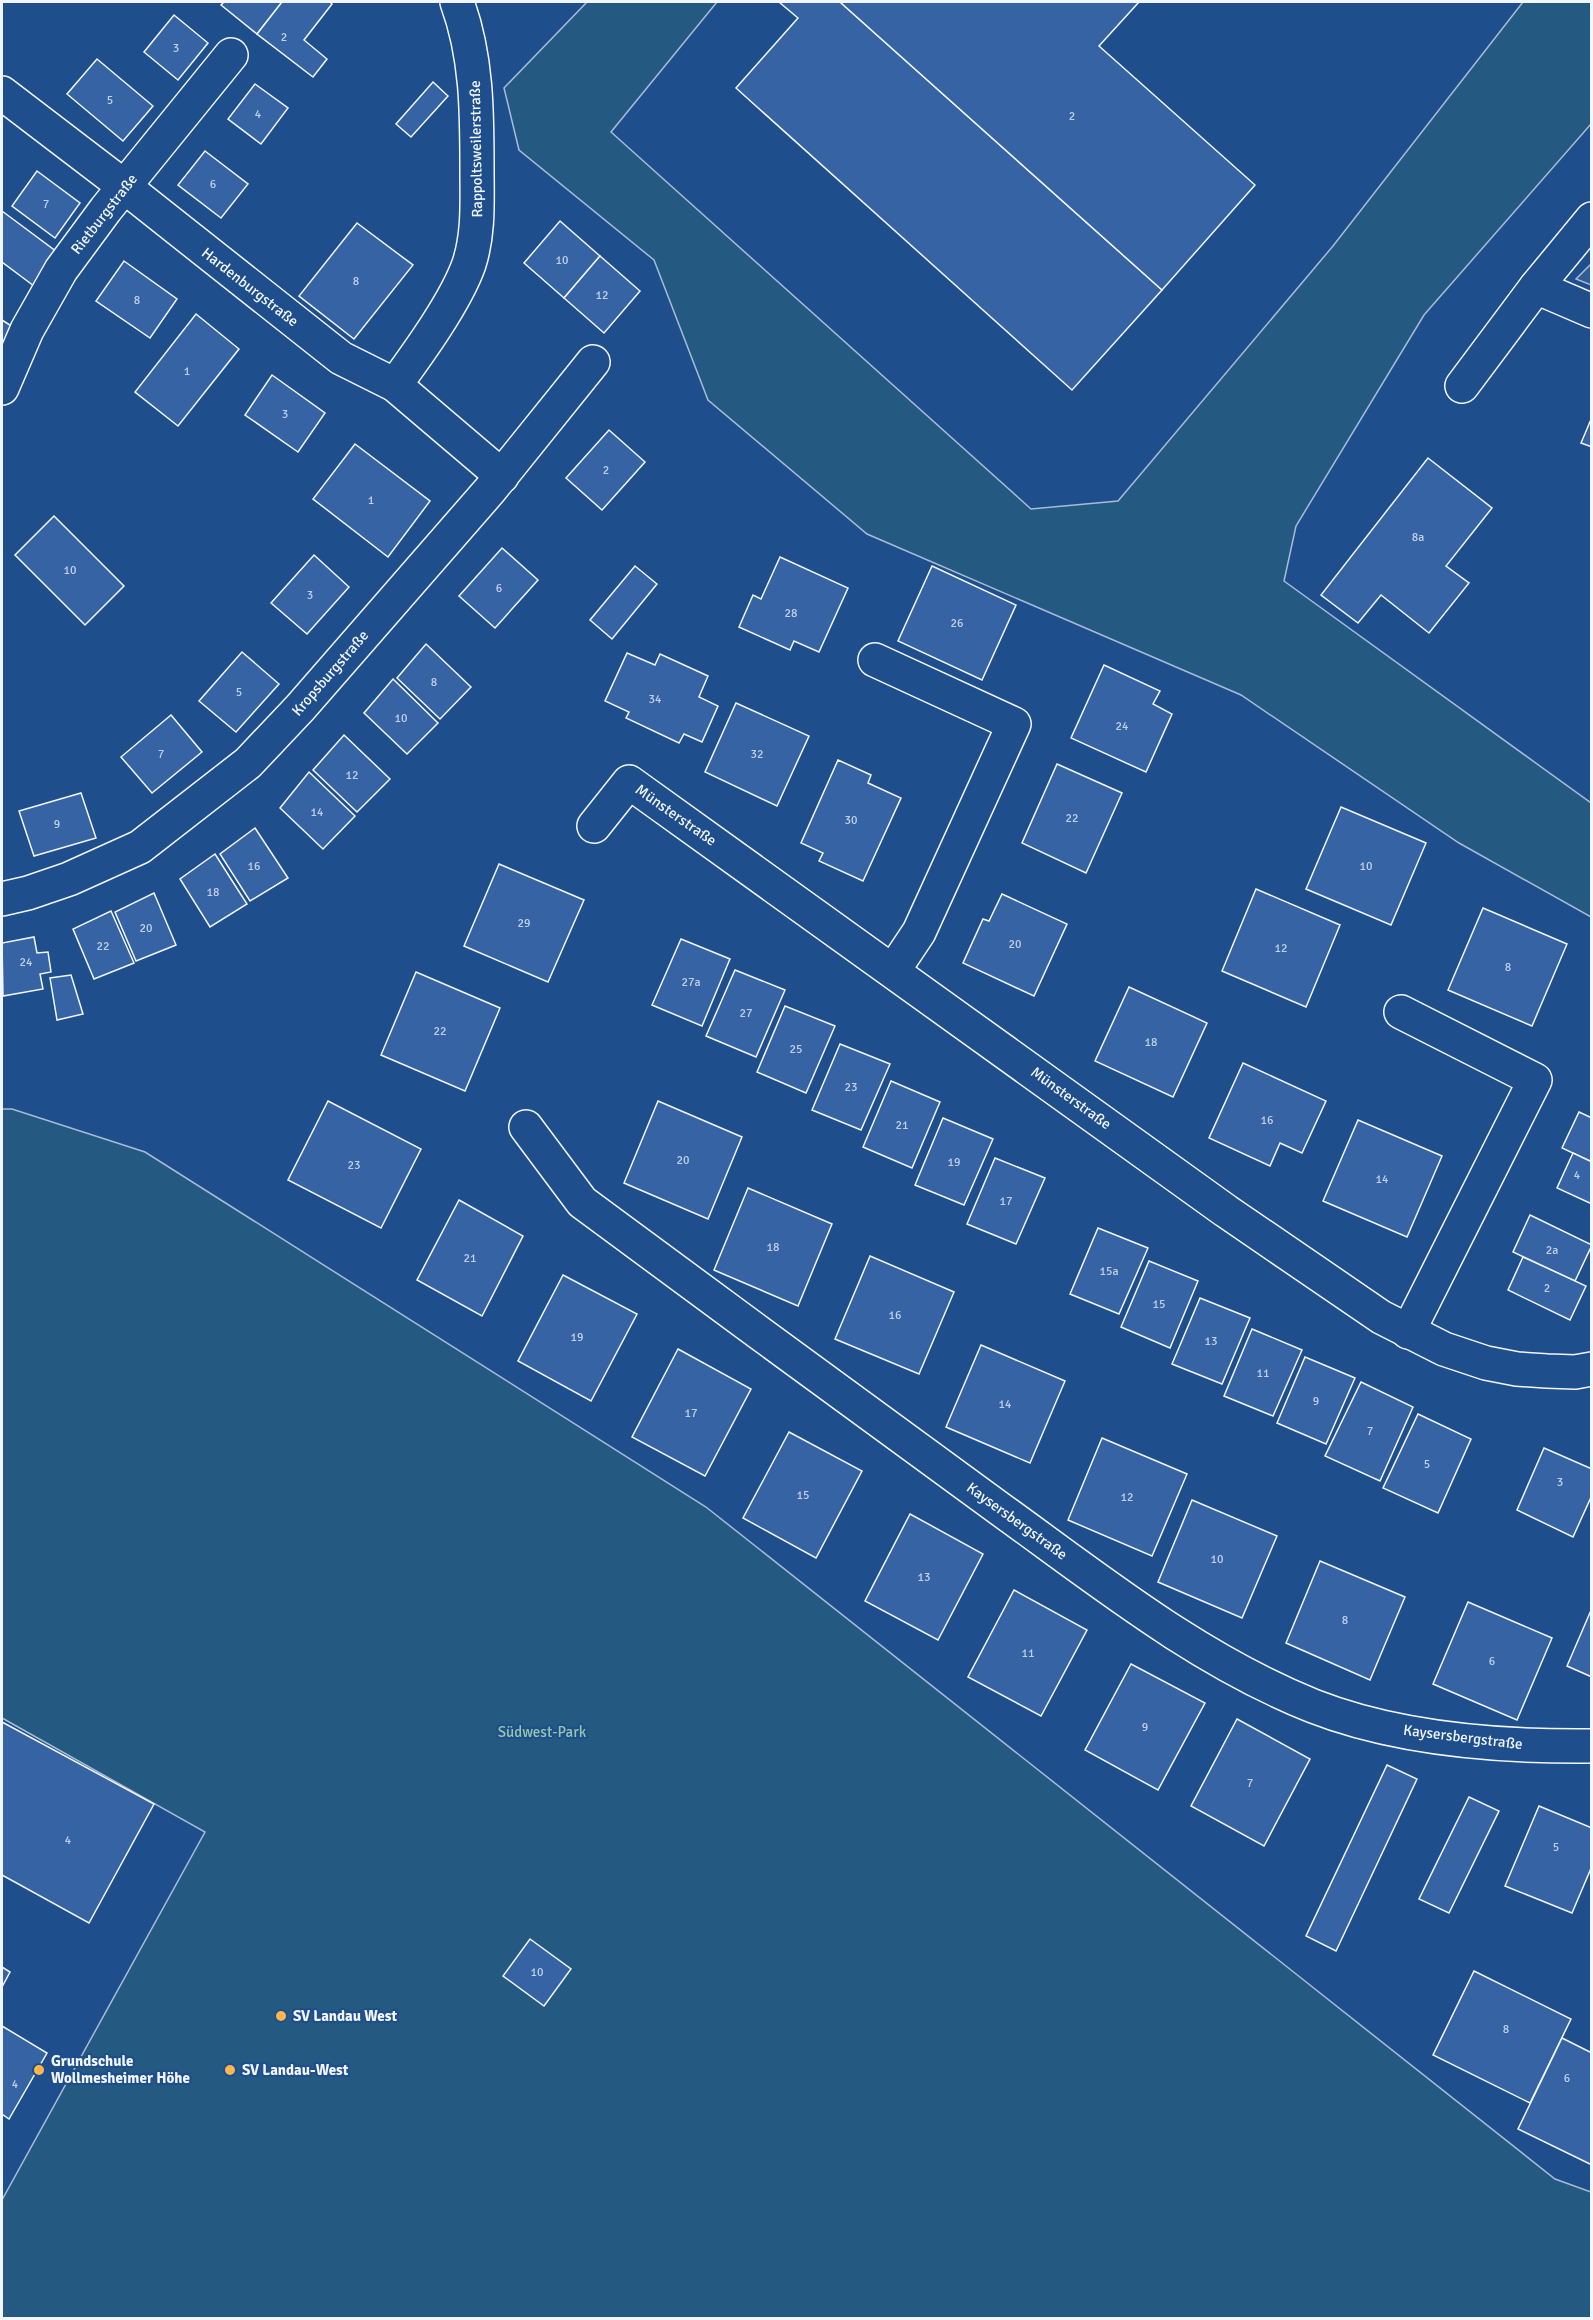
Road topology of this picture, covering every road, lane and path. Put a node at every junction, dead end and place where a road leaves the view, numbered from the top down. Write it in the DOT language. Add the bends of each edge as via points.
graph roads {
  1 [pos="457,2"];
  2 [pos="231,55"];
  3 [pos="2,93"];
  4 [pos="125,187"];
  5 [pos="1592,219"];
  6 [pos="1536,287"];
  7 [pos="1592,311"];
  8 [pos="593,362"];
  9 [pos="395,385"];
  10 [pos="1462,387"];
  11 [pos="2,388"];
  12 [pos="502,476"];
  13 [pos="874,660"];
  14 [pos="594,826"];
  15 [pos="2,899"];
  16 [pos="893,971"];
  17 [pos="1401,1012"];
  18 [pos="526,1127"];
  19 [pos="1408,1332"];
  20 [pos="1592,1369"];
  21 [pos="1592,1746"];
  1 -- 9 [label="street, Rappoltsweilerstraße" via="472,53 477,102 477,224 469,264 455,293"];
  2 -- 4 [label="street, Rietburgstraße"];
  3 -- 4 [label="street, Hardenburgstraße"];
  4 -- 9 [label="street, Hardenburgstraße" via="341,358"];
  4 -- 11 [label="street, Rietburgstraße" via="61,270 27,330"];
  5 -- 6 [label="street"];
  6 -- 7 [label="street"];
  6 -- 10 [label="street"];
  8 -- 12 [label="street, Kropsburgstraße"];
  9 -- 12 [label="street, Hardenburgstraße"];
  12 -- 15 [label="street, Kropsburgstraße" via="248,763 140,847 69,879"];
  13 -- 16 [label="street" via="1014,724 919,932"];
  14 -- 16 [label="street, Münsterstraße" via="629,782"];
  16 -- 19 [label="street, Münsterstraße" via="1352,1299"];
  17 -- 19 [label="street" via="1535,1080"];
  18 -- 21 [label="street, Kaysersbergstraße" via="582,1202 1046,1542 1216,1660 1313,1706 1378,1726 1507,1745"];
  19 -- 20 [label="street, Münsterstraße" via="1486,1364 1547,1371"];
}
